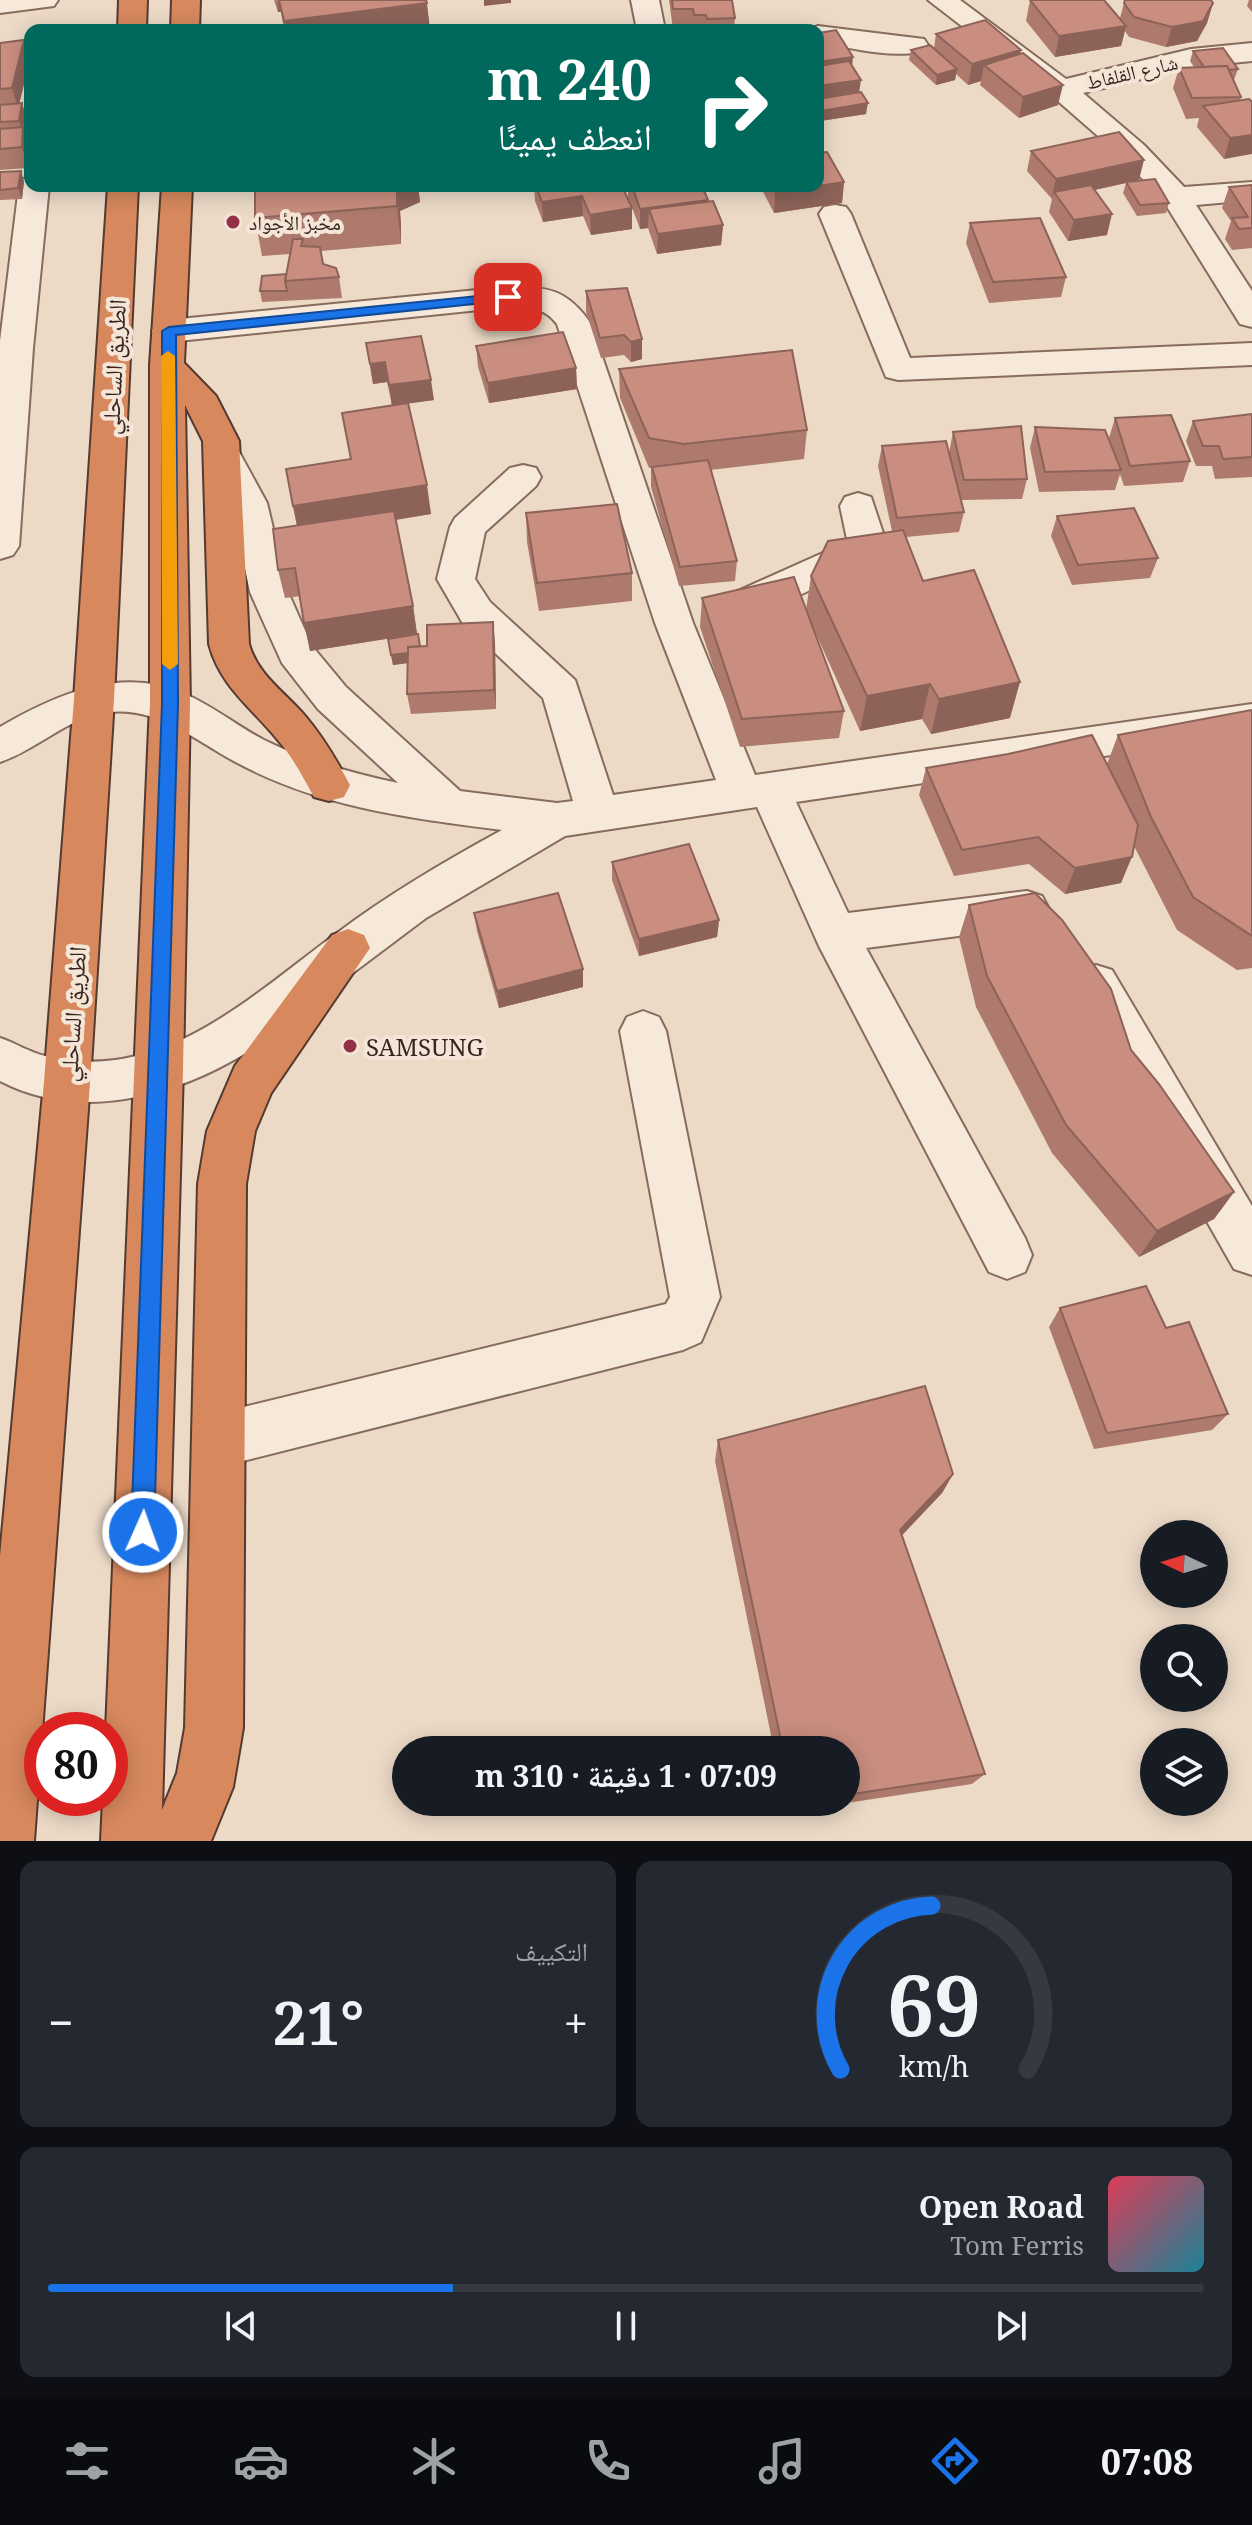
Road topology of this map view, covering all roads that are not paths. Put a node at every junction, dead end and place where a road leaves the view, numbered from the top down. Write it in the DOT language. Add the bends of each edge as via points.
graph roads {
  1 [pos="44,0"];
  2 [pos="56,0"];
  3 [pos="133,0"];
  4 [pos="186,0"];
  5 [pos="645,0"];
  6 [pos="942,0"];
  7 [pos="0,5"];
  8 [pos="53,24"];
  9 [pos="132,24"];
  10 [pos="185,24"];
  11 [pos="650,24"];
  12 [pos="824,35"];
  13 [pos="914,45"];
  14 [pos="1252,52"];
  15 [pos="1061,89"];
  16 [pos="1252,191"];
  17 [pos="33,192"];
  18 [pos="123,192"];
  19 [pos="177,192"];
  20 [pos="1176,197"];
  21 [pos="835,214"];
  22 [pos="1252,317"];
  23 [pos="168,348"];
  24 [pos="8,349"];
  25 [pos="1252,354"];
  26 [pos="224,456"];
  27 [pos="523,477"];
  28 [pos="858,506"];
  29 [pos="0,546"];
  30 [pos="674,623"];
  31 [pos="94,699"];
  32 [pos="170,704"];
  33 [pos="1252,719"];
  34 [pos="0,746"];
  35 [pos="329,785"];
  36 [pos="755,790"];
  37 [pos="450,807"];
  38 [pos="578,817"];
  39 [pos="835,933"];
  40 [pos="348,948"];
  41 [pos="643,1031"];
  42 [pos="0,1058"];
  43 [pos="160,1069"];
  44 [pos="67,1082"];
  45 [pos="1252,1252"];
  46 [pos="1007,1255"];
  47 [pos="219,1440"];
  48 [pos="4,1841"];
  49 [pos="131,1841"];
  50 [pos="178,1841"];
  1 -- 7 [label="street"];
  2 -- 8 [label="street"];
  3 -- 9 [label="highway"];
  4 -- 10 [label="highway"];
  5 -- 11 [label="street"];
  6 -- 15 [label="street"];
  12 -- 13 [label="street"];
  14 -- 15 [label="street, شارع القلفاط" via="1191,58"];
  15 -- 20 [label="street" via="1133,151"];
  16 -- 20 [label="street"];
  17 -- 24 [label="street"];
  18 -- 31 [label="highway, الطريق الساحلي"];
  19 -- 23 [label="highway"];
  20 -- 22 [label="street"];
  21 -- 25 [label="street" via="898,369"];
  23 -- 26 [label="highway" via="216,426"];
  23 -- 30 [label="street" via="508,297 536,296 558,303 574,324"];
  23 -- 32 [label="highway"];
  24 -- 29 [label="street"];
  26 -- 35 [label="highway" via="232,660 246,683 290,726"];
  26 -- 37 [label="street" via="249,503 269,592 296,653 332,698"];
  27 -- 38 [label="street" via="468,527 456,579 476,612 561,691"];
  28 -- 30 [label="street" via="866,539 859,552 752,603"];
  30 -- 36 [label="street"];
  31 -- 32 [label="street"];
  31 -- 34 [label="street"];
  31 -- 44 [label="highway, الطريق الساحلي"];
  32 -- 35 [label="street" via="250,751"];
  32 -- 43 [label="highway"];
  33 -- 36 [label="street"];
  35 -- 37 [label="street"];
  36 -- 38 [label="street"];
  36 -- 39 [label="street"];
  37 -- 38 [label="street"];
  38 -- 40 [label="street" via="472,865"];
  39 -- 45 [label="street" via="1021,909 1058,918"];
  39 -- 46 [label="street"];
  40 -- 43 [label="street" via="207,1052"];
  40 -- 47 [label="highway" via="252,1081 231,1131 222,1184"];
  41 -- 47 [label="street" via="695,1297 683,1325"];
  42 -- 44 [label="street" via="12,1067"];
  43 -- 44 [label="street" via="114,1081"];
  43 -- 49 [label="highway"];
  44 -- 48 [label="highway, الطريق الساحلي"];
  47 -- 50 [label="highway" via="214,1728 200,1800"];
}
